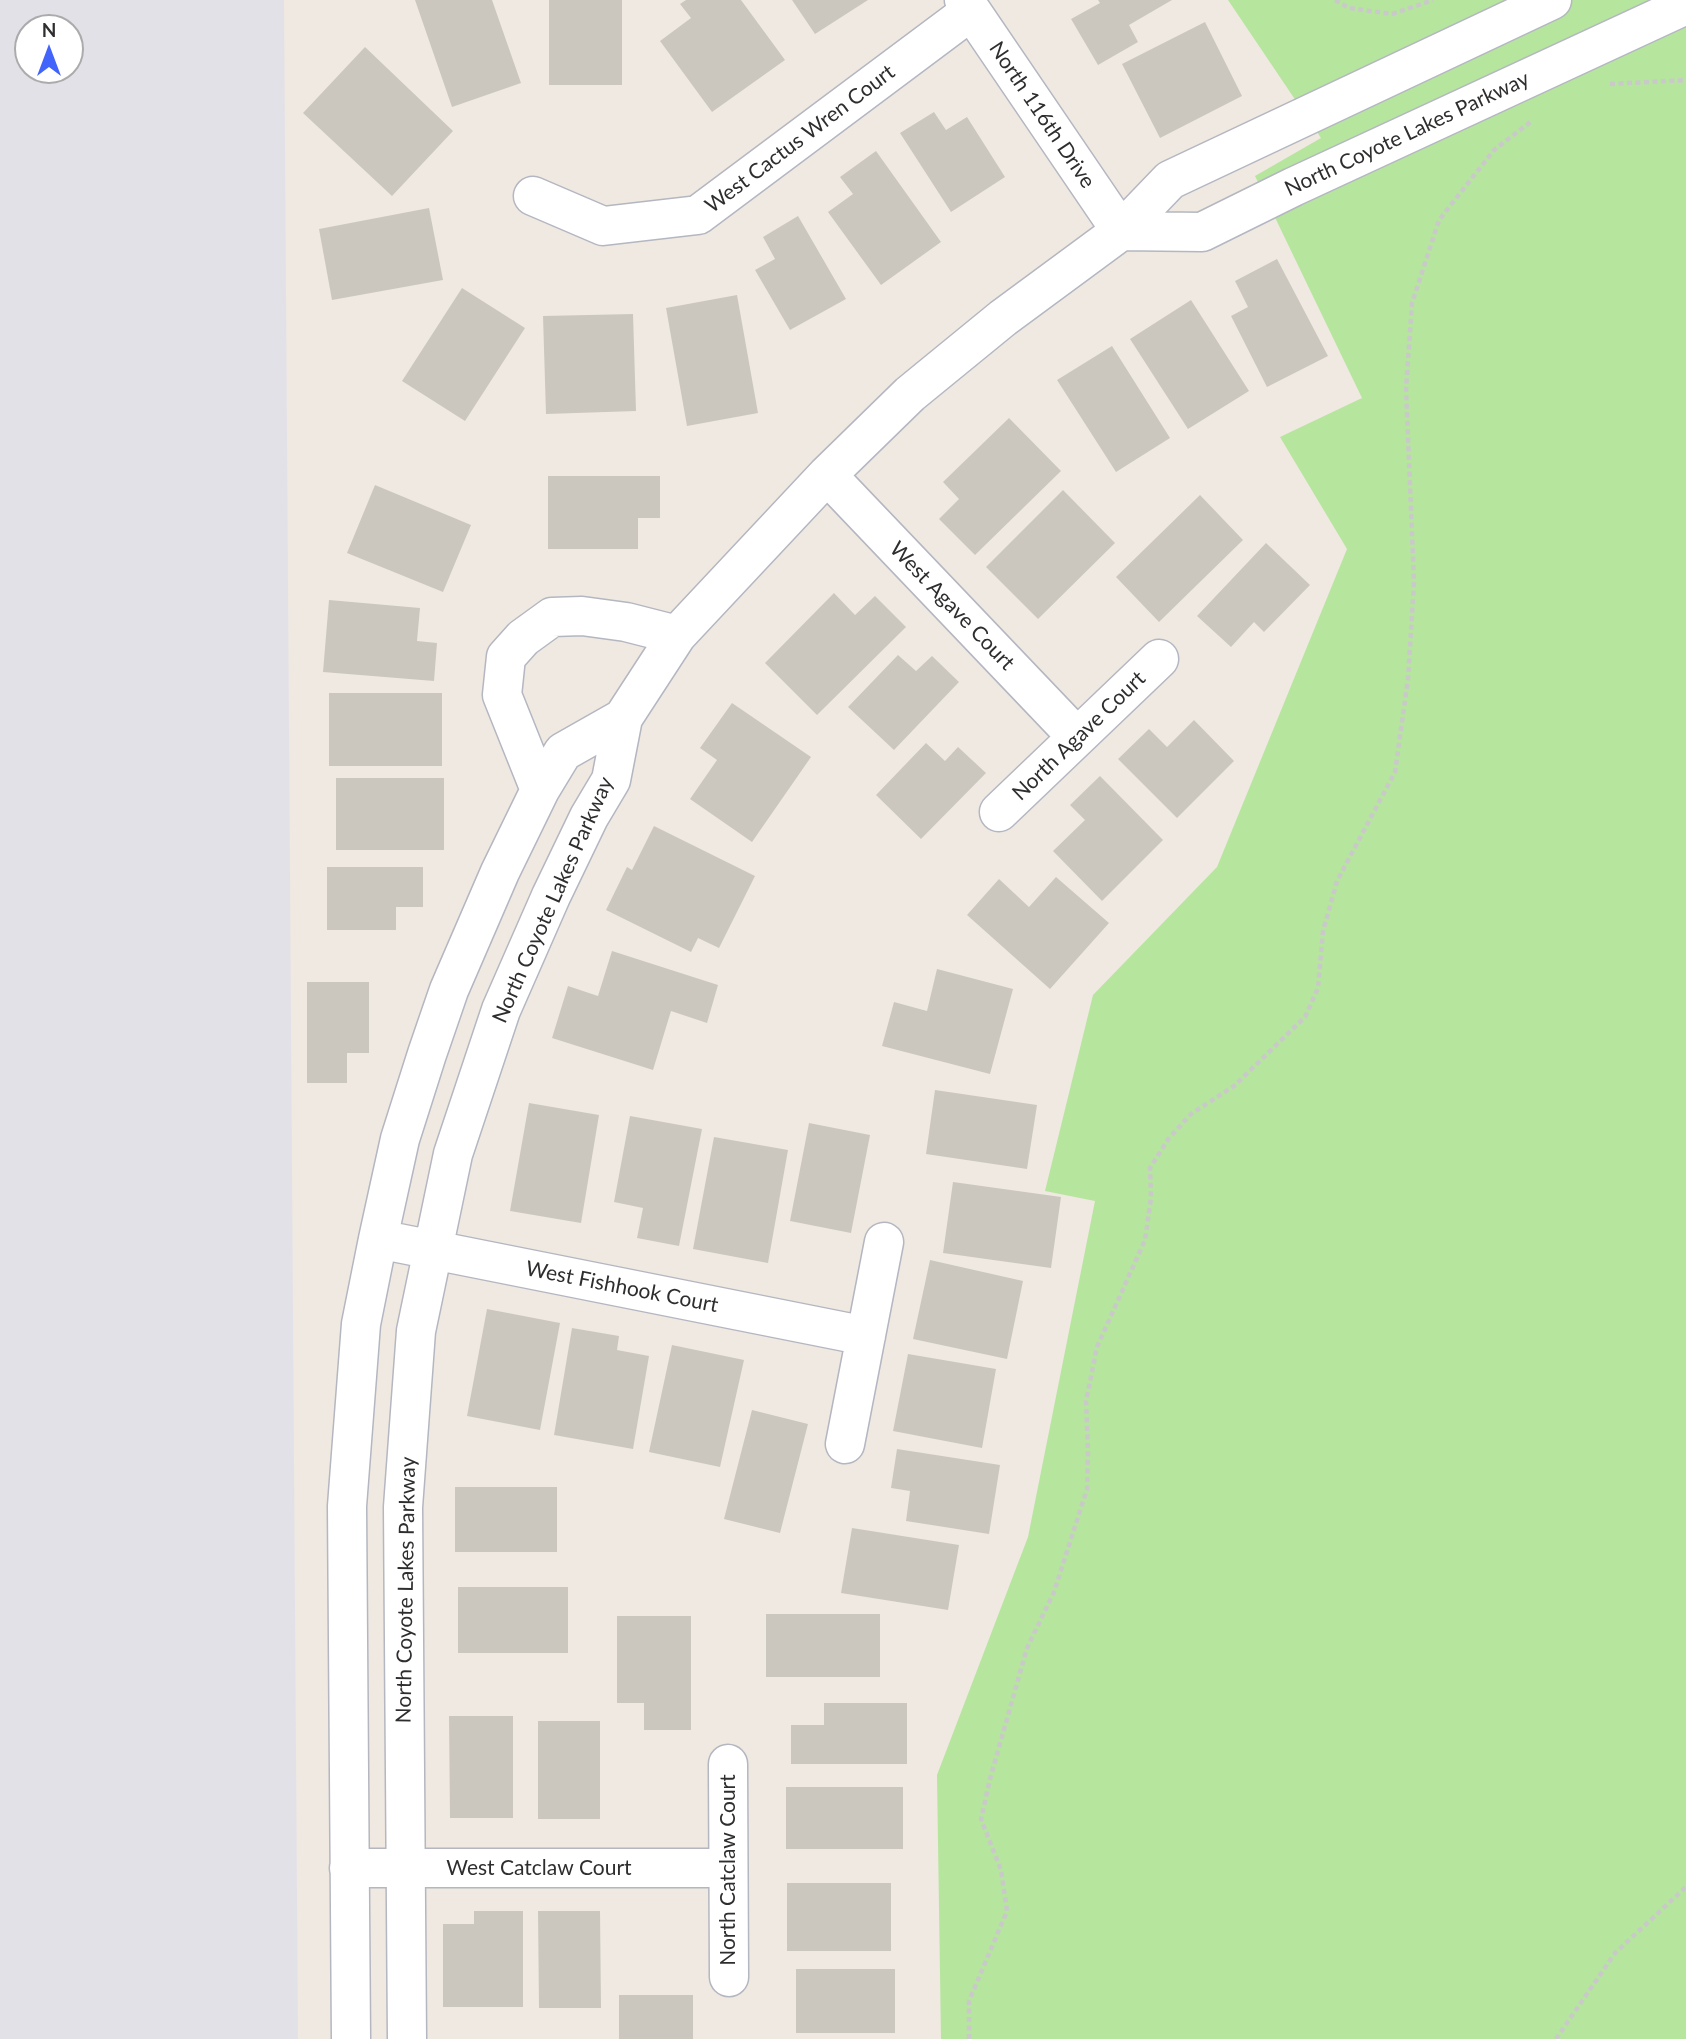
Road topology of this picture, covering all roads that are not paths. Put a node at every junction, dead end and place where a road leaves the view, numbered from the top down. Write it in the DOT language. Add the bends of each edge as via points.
graph roads {
  1 [pos="1552,0"];
  2 [pos="1686,5"];
  3 [pos="968,6"];
  4 [pos="533,196"];
  5 [pos="1121,230"];
  6 [pos="827,475"];
  7 [pos="677,635"];
  8 [pos="1159,659"];
  9 [pos="623,718"];
  10 [pos="1077,737"];
  11 [pos="540,790"];
  12 [pos="999,812"];
  13 [pos="377,1239"];
  14 [pos="884,1242"];
  15 [pos="433,1249"];
  16 [pos="866,1336"];
  17 [pos="845,1444"];
  18 [pos="728,1764"];
  19 [pos="349,1868"];
  20 [pos="405,1868"];
  21 [pos="728,1868"];
  22 [pos="729,1977"];
  23 [pos="351,2039"];
  24 [pos="407,2039"];
  1 -- 5 [label="street, North Coyote Lakes Parkway" via="1170,180"];
  2 -- 5 [label="street, North Coyote Lakes Parkway" via="1202,232"];
  3 -- 4 [label="street, West Cactus Wren Court" via="698,215 603,226"];
  3 -- 5 [label="street, North 116th Drive"];
  5 -- 6 [label="street, North Coyote Lakes Parkway" via="910,394"];
  6 -- 7 [label="street, North Coyote Lakes Parkway"];
  6 -- 10 [label="street, West Agave Court"];
  7 -- 9 [label="street, North Coyote Lakes Parkway"];
  7 -- 11 [label="street" via="582,615 552,617 506,657 502,695"];
  8 -- 10 [label="street, North Agave Court"];
  9 -- 11 [label="street, North Coyote Lakes Parkway" via="563,752"];
  9 -- 15 [label="street, North Coyote Lakes Parkway" via="611,780 551,896 501,1010 453,1154"];
  10 -- 12 [label="street, North Agave Court"];
  11 -- 13 [label="street, North Coyote Lakes Parkway" via="449,990 400,1139"];
  13 -- 15 [label="street, West Fishhook Court"];
  13 -- 19 [label="street, North Coyote Lakes Parkway" via="361,1324 347,1506"];
  14 -- 16 [label="street"];
  15 -- 16 [label="street, West Fishhook Court"];
  15 -- 20 [label="street, North Coyote Lakes Parkway" via="416,1331 403,1507"];
  16 -- 17 [label="street"];
  18 -- 21 [label="street, North Catclaw Court"];
  19 -- 20 [label="street, West Catclaw Court"];
  19 -- 23 [label="street, North Coyote Lakes Parkway"];
  20 -- 21 [label="street, West Catclaw Court"];
  20 -- 24 [label="street, North Coyote Lakes Parkway"];
  21 -- 22 [label="street, North Catclaw Court"];
}
